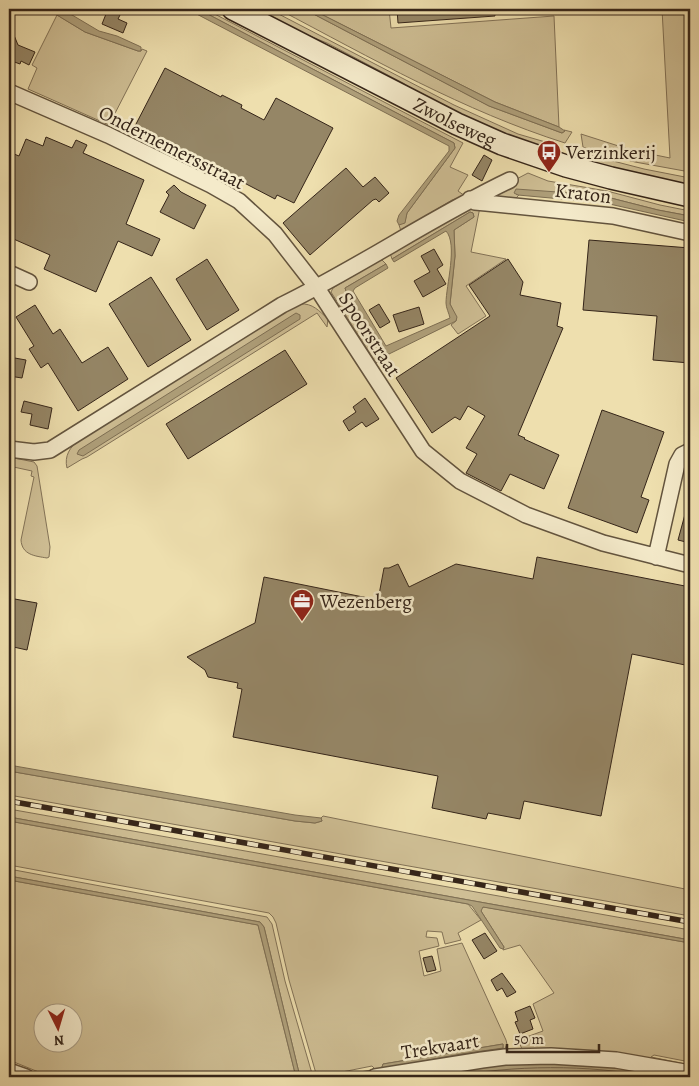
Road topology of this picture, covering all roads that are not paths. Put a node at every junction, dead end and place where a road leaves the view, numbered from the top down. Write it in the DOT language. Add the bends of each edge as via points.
graph roads {
  1 [pos="233,9"];
  2 [pos="9,92"];
  3 [pos="510,180"];
  4 [pos="690,196"];
  5 [pos="470,199"];
  6 [pos="690,233"];
  7 [pos="9,273"];
  8 [pos="29,282"];
  9 [pos="317,288"];
  10 [pos="9,449"];
  11 [pos="690,451"];
  12 [pos="656,557"];
  13 [pos="690,565"];
  14 [pos="9,1071"];
  15 [pos="690,1073"];
  16 [pos="26,1077"];
  17 [pos="375,1077"];
  1 -- 4 [label="main road, Zwolseweg" via="502,144 566,166"];
  2 -- 9 [label="street, Ondernemersstraat" via="108,134 239,202 275,234"];
  3 -- 5 [label="street"];
  5 -- 6 [label="street, Kraton" via="612,216"];
  5 -- 9 [label="street"];
  7 -- 8 [label="street"];
  9 -- 10 [label="street, Spoorstraat" via="282,305 50,450"];
  9 -- 12 [label="street, Spoorstraat" via="423,451 460,482 526,515 602,543"];
  11 -- 12 [label="street" via="682,455 677,464"];
  12 -- 13 [label="street, Spoorstraat"];
  14 -- 16 [label="street"];
  15 -- 17 [label="street, Trekvaart" via="616,1060 551,1056 505,1057"];
}
